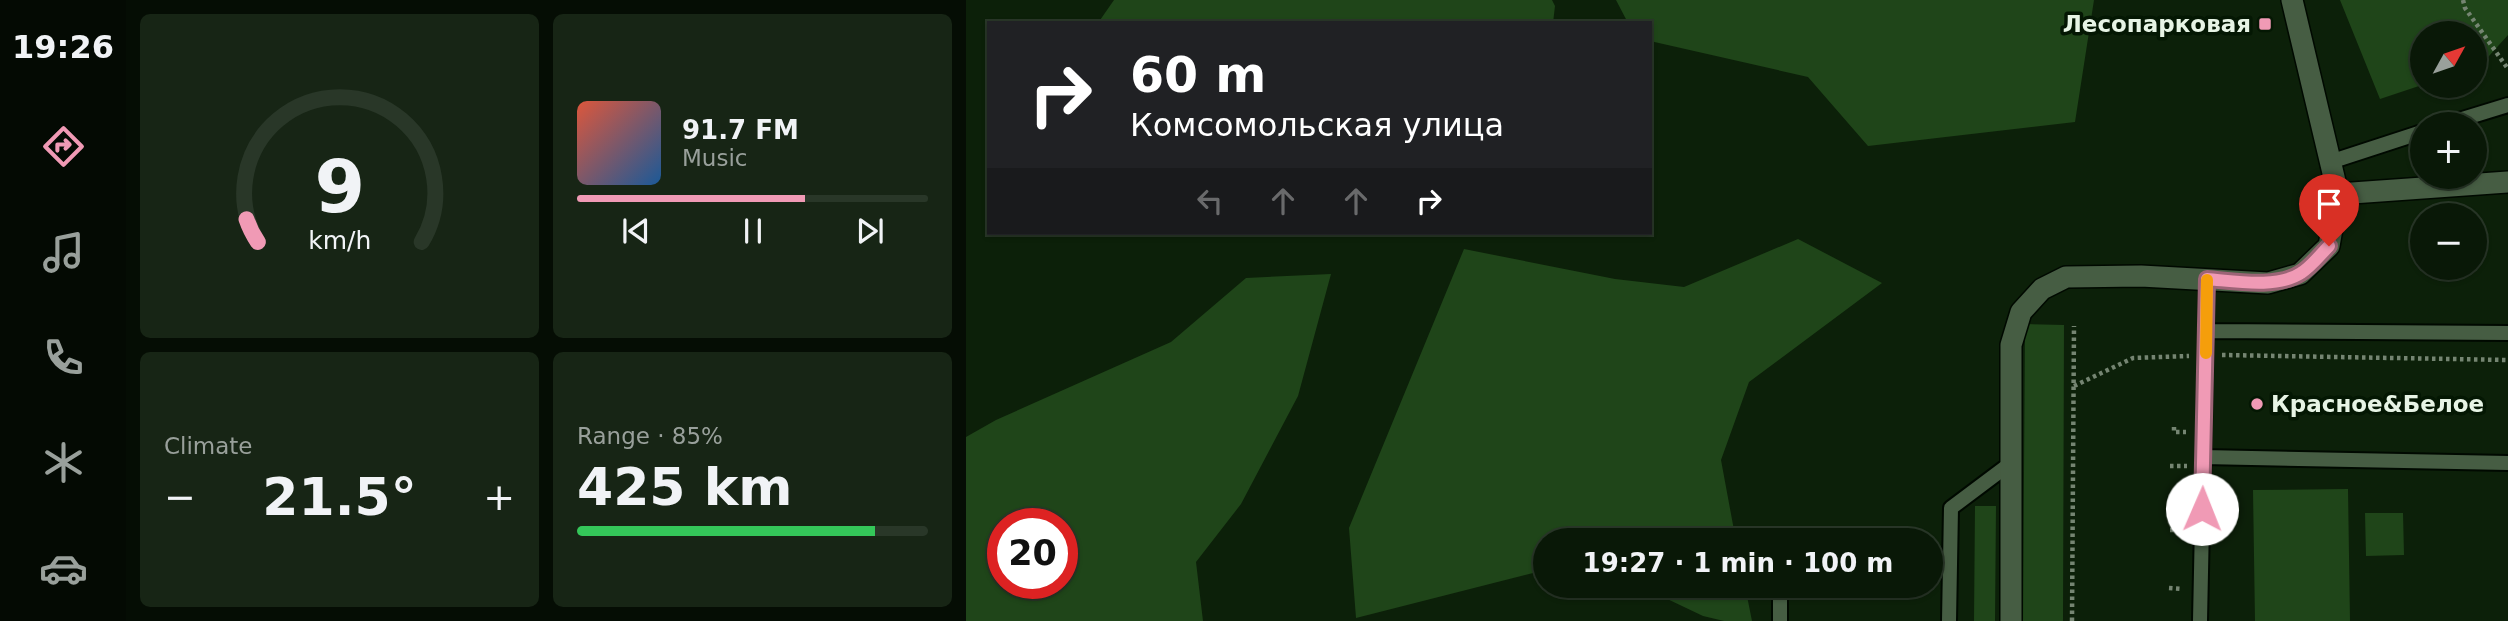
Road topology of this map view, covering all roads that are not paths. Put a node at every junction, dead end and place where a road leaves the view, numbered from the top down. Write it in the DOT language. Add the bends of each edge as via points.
graph roads {
  1 [pos="2292,0"];
  2 [pos="2508,106"];
  3 [pos="2487,112"];
  4 [pos="2410,136"];
  5 [pos="2330,162"];
  6 [pos="2508,182"];
  7 [pos="2338,194"];
  8 [pos="2207,279"];
  9 [pos="2206,331"];
  10 [pos="2508,333"];
  11 [pos="2203,457"];
  12 [pos="2011,463"];
  13 [pos="2508,463"];
  14 [pos="1780,598"];
  15 [pos="1780,621"];
  16 [pos="1950,621"];
  17 [pos="2011,621"];
  18 [pos="2200,621"];
  1 -- 5 [label="main road"];
  2 -- 3 [label="lane"];
  4 -- 5 [label="lane"];
  5 -- 7 [label="main road"];
  6 -- 7 [label="main road"];
  7 -- 8 [label="main road" via="2329,246 2300,274 2268,283"];
  8 -- 9 [label="lane"];
  8 -- 12 [label="main road" via="2066,277 2042,289 2021,312 2011,345"];
  9 -- 10 [label="lane"];
  9 -- 11 [label="lane"];
  11 -- 13 [label="lane"];
  11 -- 18 [label="lane"];
  12 -- 16 [label="lane" via="1951,508"];
  12 -- 17 [label="main road"];
  14 -- 15 [label="lane"];
}
